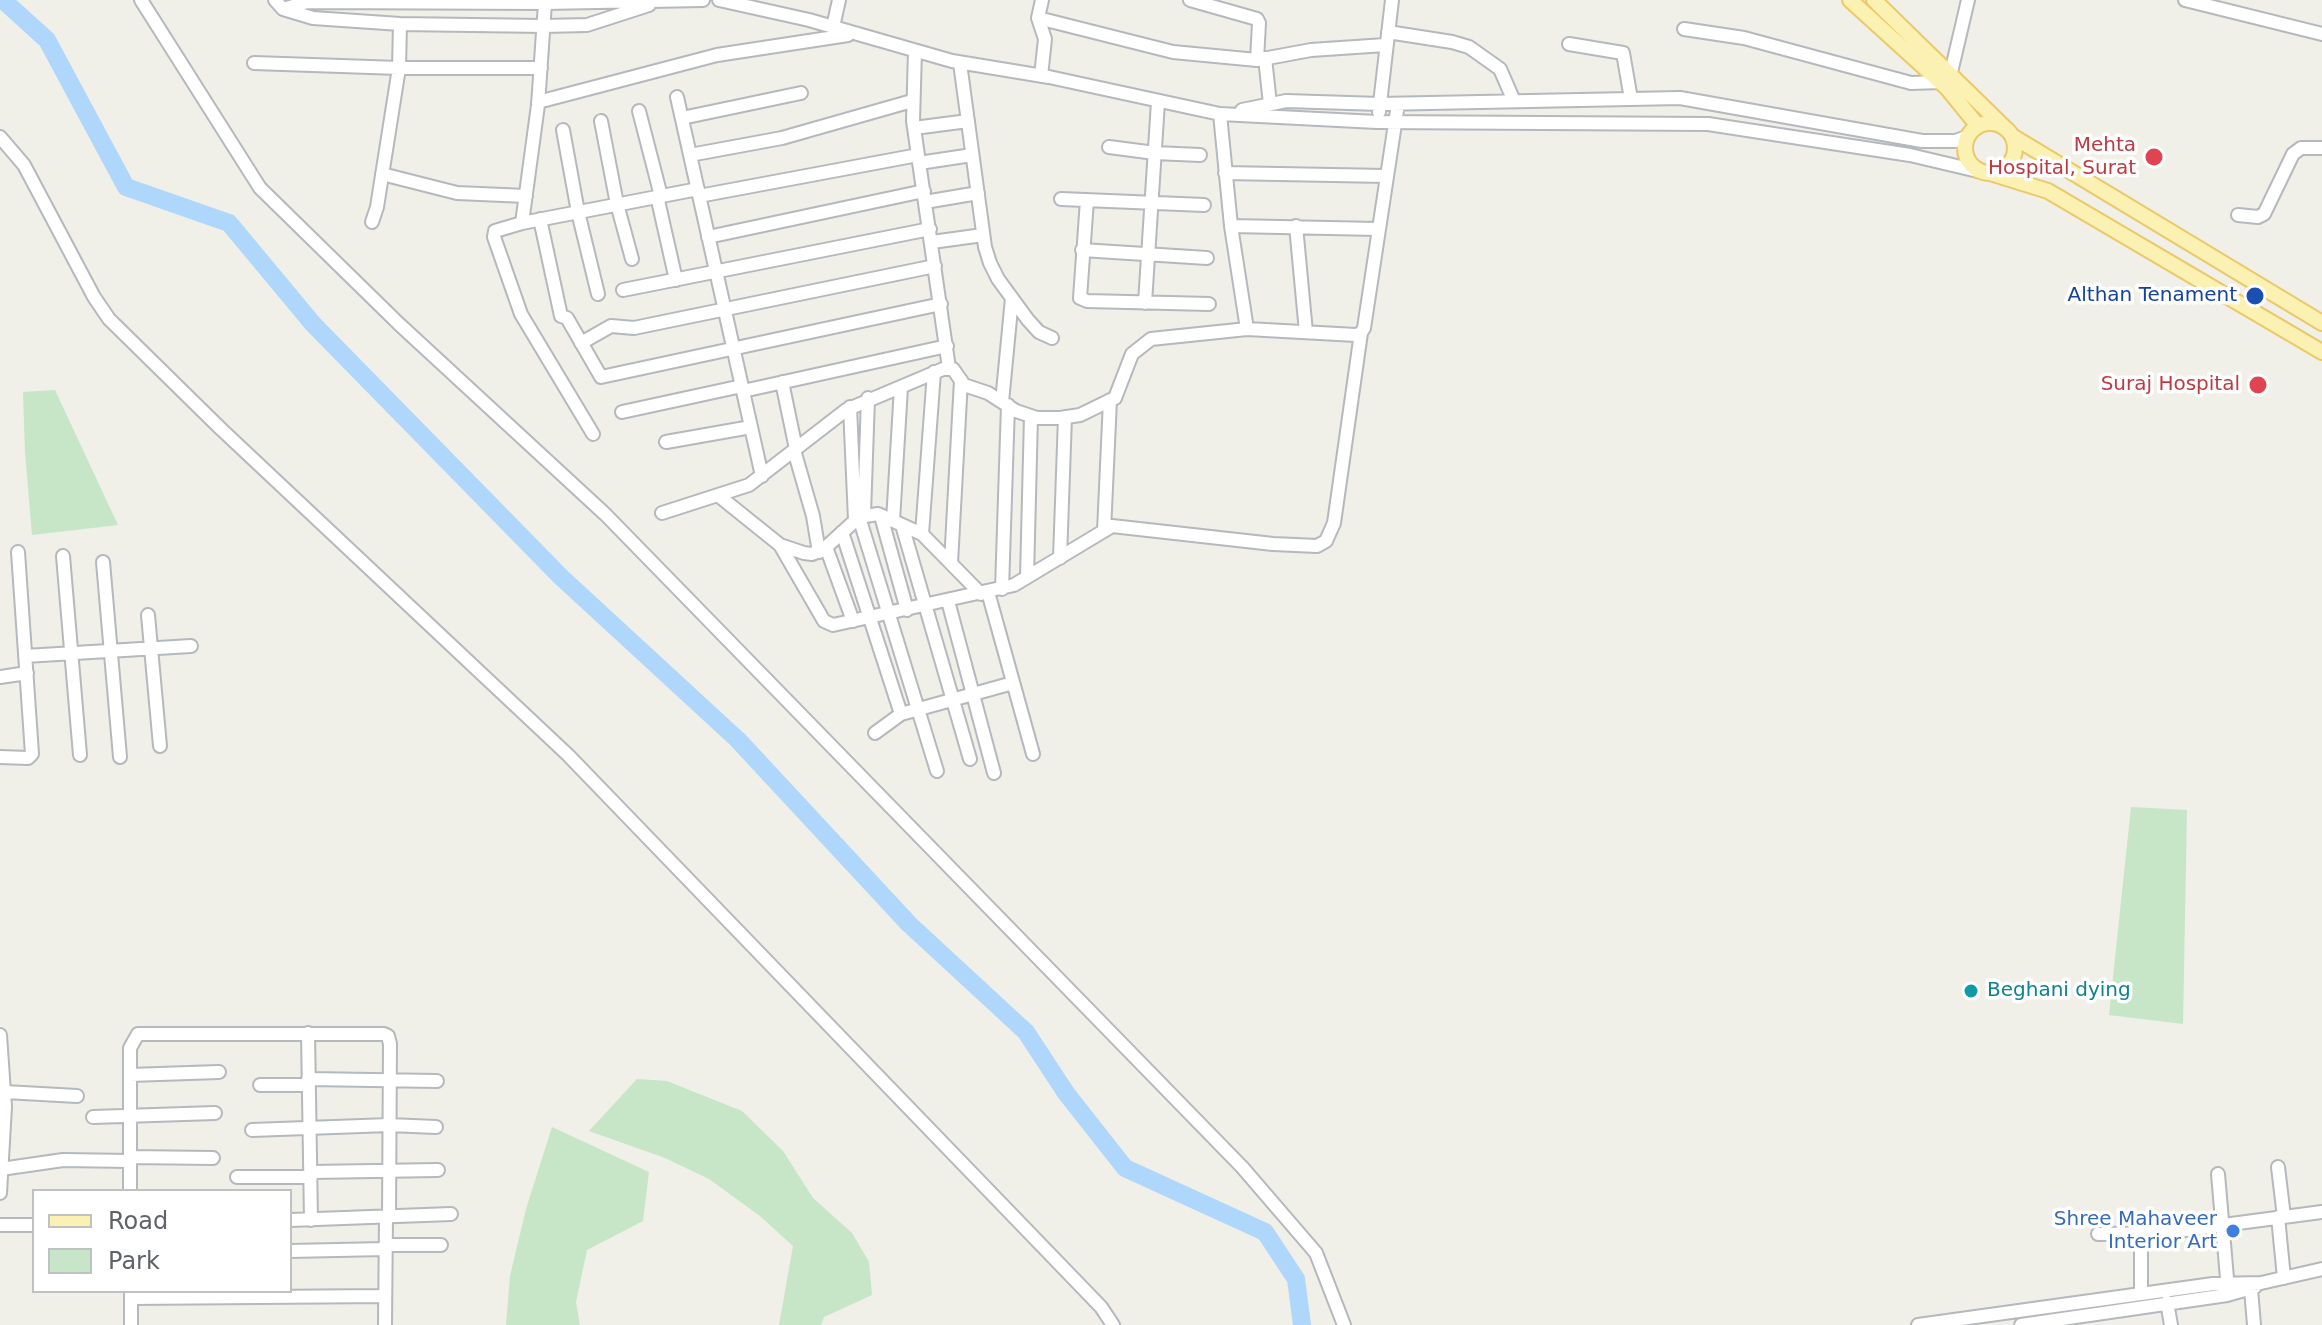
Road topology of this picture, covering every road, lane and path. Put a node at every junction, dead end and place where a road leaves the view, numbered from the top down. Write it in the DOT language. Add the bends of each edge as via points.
graph roads {
  1 [pos="703,0"];
  2 [pos="719,0"];
  3 [pos="839,0"];
  4 [pos="1042,0"];
  5 [pos="1190,0"];
  6 [pos="1392,0"];
  7 [pos="1850,0"];
  8 [pos="1874,0"];
  9 [pos="1968,0"];
  10 [pos="2185,0"];
  11 [pos="660,1"];
  12 [pos="299,2"];
  13 [pos="143,3"];
  14 [pos="545,3"];
  15 [pos="2212,3"];
  16 [pos="279,5"];
  17 [pos="1038,18"];
  18 [pos="400,24"];
  19 [pos="544,26"];
  20 [pos="833,27"];
  21 [pos="1684,29"];
  22 [pos="855,34"];
  23 [pos="2322,34"];
  24 [pos="1386,38"];
  25 [pos="1569,44"];
  26 [pos="915,51"];
  27 [pos="1261,59"];
  28 [pos="254,63"];
  29 [pos="960,63"];
  30 [pos="399,68"];
  31 [pos="541,68"];
  32 [pos="1041,76"];
  33 [pos="1946,81"];
  34 [pos="801,93"];
  35 [pos="677,97"];
  36 [pos="1631,99"];
  37 [pos="912,101"];
  38 [pos="1514,101"];
  39 [pos="538,102"];
  40 [pos="1158,102"];
  41 [pos="1270,104"];
  42 [pos="1380,104"];
  43 [pos="1398,104"];
  44 [pos="639,111"];
  45 [pos="1220,114"];
  46 [pos="682,118"];
  47 [pos="601,121"];
  48 [pos="968,121"];
  49 [pos="1377,122"];
  50 [pos="1395,122"];
  51 [pos="1978,126"];
  52 [pos="914,128"];
  53 [pos="563,130"];
  54 [pos="2010,133"];
  55 [pos="0,137"];
  56 [pos="1967,137"];
  57 [pos="1109,147"];
  58 [pos="2322,148"];
  59 [pos="1155,153"];
  60 [pos="690,155"];
  61 [pos="972,155"];
  62 [pos="1200,155"];
  63 [pos="919,159"];
  64 [pos="1986,172"];
  65 [pos="1225,173"];
  66 [pos="382,174"];
  67 [pos="1386,176"];
  68 [pos="698,192"];
  69 [pos="978,193"];
  70 [pos="526,196"];
  71 [pos="659,196"];
  72 [pos="924,196"];
  73 [pos="1061,199"];
  74 [pos="1087,200"];
  75 [pos="617,204"];
  76 [pos="1152,204"];
  77 [pos="1204,205"];
  78 [pos="578,212"];
  79 [pos="2238,215"];
  80 [pos="540,219"];
  81 [pos="372,222"];
  82 [pos="522,223"];
  83 [pos="1231,226"];
  84 [pos="1296,226"];
  85 [pos="1378,229"];
  86 [pos="983,235"];
  87 [pos="931,236"];
  88 [pos="708,237"];
  89 [pos="1082,250"];
  90 [pos="1148,254"];
  91 [pos="1207,258"];
  92 [pos="632,259"];
  93 [pos="935,266"];
  94 [pos="716,273"];
  95 [pos="676,280"];
  96 [pos="623,290"];
  97 [pos="598,294"];
  98 [pos="1012,298"];
  99 [pos="1145,303"];
  100 [pos="941,304"];
  101 [pos="1209,304"];
  102 [pos="725,310"];
  103 [pos="2322,323"];
  104 [pos="1247,329"];
  105 [pos="1306,332"];
  106 [pos="1361,333"];
  107 [pos="1052,338"];
  108 [pos="581,343"];
  109 [pos="947,346"];
  110 [pos="734,350"];
  111 [pos="2322,352"];
  112 [pos="949,368"];
  113 [pos="934,372"];
  114 [pos="961,380"];
  115 [pos="782,382"];
  116 [pos="901,387"];
  117 [pos="742,388"];
  118 [pos="868,398"];
  119 [pos="1110,400"];
  120 [pos="1005,404"];
  121 [pos="850,407"];
  122 [pos="622,412"];
  123 [pos="1031,416"];
  124 [pos="1065,417"];
  125 [pos="751,427"];
  126 [pos="593,434"];
  127 [pos="666,442"];
  128 [pos="795,449"];
  129 [pos="762,476"];
  130 [pos="719,496"];
  131 [pos="662,513"];
  132 [pos="859,517"];
  133 [pos="892,521"];
  134 [pos="1104,531"];
  135 [pos="842,532"];
  136 [pos="922,534"];
  137 [pos="780,545"];
  138 [pos="822,550"];
  139 [pos="18,552"];
  140 [pos="63,556"];
  141 [pos="1060,558"];
  142 [pos="103,562"];
  143 [pos="951,563"];
  144 [pos="1027,577"];
  145 [pos="1002,589"];
  146 [pos="984,593"];
  147 [pos="948,601"];
  148 [pos="927,605"];
  149 [pos="907,610"];
  150 [pos="889,613"];
  151 [pos="148,615"];
  152 [pos="870,618"];
  153 [pos="853,621"];
  154 [pos="191,646"];
  155 [pos="150,647"];
  156 [pos="110,651"];
  157 [pos="70,654"];
  158 [pos="25,656"];
  159 [pos="27,673"];
  160 [pos="0,677"];
  161 [pos="1013,683"];
  162 [pos="974,694"];
  163 [pos="953,700"];
  164 [pos="918,709"];
  165 [pos="901,714"];
  166 [pos="875,733"];
  167 [pos="160,746"];
  168 [pos="1033,754"];
  169 [pos="80,755"];
  170 [pos="0,757"];
  171 [pos="120,757"];
  172 [pos="970,759"];
  173 [pos="937,771"];
  174 [pos="994,773"];
  175 [pos="308,1033"];
  176 [pos="0,1035"];
  177 [pos="219,1072"];
  178 [pos="130,1075"];
  179 [pos="388,1080"];
  180 [pos="437,1081"];
  181 [pos="308,1082"];
  182 [pos="260,1085"];
  183 [pos="5,1092"];
  184 [pos="77,1096"];
  185 [pos="215,1113"];
  186 [pos="130,1116"];
  187 [pos="93,1117"];
  188 [pos="389,1125"];
  189 [pos="310,1127"];
  190 [pos="436,1127"];
  191 [pos="252,1130"];
  192 [pos="213,1158"];
  193 [pos="130,1159"];
  194 [pos="2278,1167"];
  195 [pos="1,1169"];
  196 [pos="438,1170"];
  197 [pos="389,1171"];
  198 [pos="311,1174"];
  199 [pos="2218,1174"];
  200 [pos="237,1177"];
  201 [pos="130,1189"];
  202 [pos="0,1193"];
  203 [pos="2322,1212"];
  204 [pos="451,1214"];
  205 [pos="387,1217"];
  206 [pos="2281,1217"];
  207 [pos="292,1220"];
  208 [pos="311,1220"];
  209 [pos="0,1225"];
  210 [pos="32,1225"];
  211 [pos="2223,1225"];
  212 [pos="2141,1233"];
  213 [pos="2098,1234"];
  214 [pos="441,1245"];
  215 [pos="385,1247"];
  216 [pos="292,1251"];
  217 [pos="2322,1269"];
  218 [pos="2284,1278"];
  219 [pos="2256,1286"];
  220 [pos="2228,1289"];
  221 [pos="2141,1293"];
  222 [pos="131,1295"];
  223 [pos="385,1296"];
  224 [pos="2086,1300"];
  225 [pos="2167,1302"];
  226 [pos="1982,1320"];
  227 [pos="2088,1320"];
  228 [pos="131,1325"];
  229 [pos="385,1325"];
  230 [pos="1113,1325"];
  231 [pos="1344,1325"];
  232 [pos="1918,1325"];
  233 [pos="2021,1325"];
  234 [pos="2171,1325"];
  235 [pos="2254,1325"];
  1 -- 11 [label="street"];
  2 -- 20 [label="street"];
  3 -- 20 [label="street"];
  4 -- 17 [label="street"];
  5 -- 27 [label="street" via="1257,19"];
  6 -- 24 [label="street"];
  7 -- 33 [label="main road"];
  8 -- 33 [label="main road"];
  9 -- 33 [label="street"];
  10 -- 15 [label="street"];
  11 -- 14 [label="street"];
  11 -- 19 [label="street" via="587,25"];
  12 -- 14 [label="street"];
  12 -- 16 [label="street"];
  13 -- 231 [label="street" via="260,188 606,515 1242,1167 1316,1253"];
  14 -- 19 [label="street"];
  15 -- 23 [label="street"];
  16 -- 18 [label="street" via="313,18"];
  17 -- 27 [label="street" via="1173,52"];
  17 -- 32 [label="street" via="1045,39"];
  18 -- 19 [label="street"];
  18 -- 30 [label="street"];
  19 -- 31 [label="street"];
  20 -- 22 [label="street"];
  21 -- 33 [label="street" via="1744,38 1911,83"];
  22 -- 26 [label="street"];
  22 -- 39 [label="street" via="717,55"];
  24 -- 27 [label="street"];
  24 -- 38 [label="street" via="1469,47 1500,69"];
  24 -- 42 [label="street"];
  25 -- 36 [label="street" via="1623,53"];
  26 -- 29 [label="street"];
  26 -- 37 [label="street"];
  27 -- 41 [label="street"];
  28 -- 30 [label="street"];
  29 -- 32 [label="street"];
  29 -- 48 [label="street"];
  30 -- 31 [label="street"];
  30 -- 66 [label="street"];
  31 -- 39 [label="street"];
  32 -- 40 [label="street"];
  33 -- 51 [label="main road"];
  33 -- 54 [label="main road"];
  34 -- 46 [label="street"];
  35 -- 46 [label="street"];
  36 -- 38 [label="street"];
  36 -- 56 [label="street" via="1680,98 1922,141"];
  37 -- 52 [label="street"];
  37 -- 60 [label="street" via="782,138"];
  38 -- 43 [label="street"];
  39 -- 70 [label="street"];
  40 -- 45 [label="street"];
  40 -- 59 [label="street"];
  41 -- 42 [label="street"];
  41 -- 45 [label="street"];
  42 -- 43 [label="street"];
  42 -- 49 [label="street"];
  43 -- 50 [label="street"];
  44 -- 71 [label="street"];
  45 -- 49 [label="street"];
  45 -- 65 [label="street"];
  46 -- 60 [label="street"];
  47 -- 75 [label="street"];
  48 -- 52 [label="street"];
  48 -- 61 [label="street"];
  49 -- 50 [label="street"];
  50 -- 64 [label="street" via="1708,124"];
  50 -- 67 [label="street"];
  51 -- 54 [label="main road" via="1993,123"];
  51 -- 56 [label="main road"];
  52 -- 63 [label="street"];
  53 -- 78 [label="street"];
  54 -- 64 [label="main road" via="2011,160 1999,171"];
  54 -- 103 [label="main road"];
  55 -- 230 [label="street" via="24,165 109,319 568,755 1090,1295"];
  56 -- 64 [label="main road" via="1968,161"];
  57 -- 59 [label="street"];
  58 -- 79 [label="street" via="2301,148 2293,154 2264,214"];
  59 -- 62 [label="street"];
  59 -- 76 [label="street"];
  60 -- 68 [label="street"];
  61 -- 63 [label="street"];
  61 -- 69 [label="street"];
  63 -- 68 [label="street"];
  63 -- 72 [label="street"];
  64 -- 111 [label="main road" via="2048,191"];
  65 -- 67 [label="street"];
  65 -- 83 [label="street"];
  66 -- 70 [label="street" via="457,193"];
  66 -- 81 [label="street"];
  67 -- 85 [label="street"];
  68 -- 71 [label="street"];
  68 -- 88 [label="street"];
  69 -- 72 [label="street"];
  69 -- 86 [label="street"];
  70 -- 82 [label="street"];
  71 -- 75 [label="street"];
  71 -- 95 [label="street"];
  72 -- 87 [label="street"];
  72 -- 88 [label="street"];
  73 -- 74 [label="street"];
  74 -- 76 [label="street"];
  74 -- 89 [label="street"];
  75 -- 78 [label="street"];
  75 -- 92 [label="street"];
  76 -- 77 [label="street"];
  76 -- 90 [label="street"];
  78 -- 80 [label="street"];
  78 -- 97 [label="street"];
  80 -- 82 [label="street"];
  80 -- 108 [label="street" via="561,316"];
  82 -- 126 [label="street" via="498,228 494,237 521,314"];
  83 -- 84 [label="street"];
  83 -- 104 [label="street"];
  84 -- 85 [label="street"];
  84 -- 105 [label="street"];
  85 -- 106 [label="street"];
  86 -- 87 [label="street"];
  86 -- 98 [label="street" via="990,263"];
  87 -- 93 [label="street"];
  87 -- 94 [label="street"];
  88 -- 94 [label="street"];
  89 -- 90 [label="street"];
  89 -- 99 [label="street" via="1080,298"];
  90 -- 91 [label="street"];
  90 -- 99 [label="street"];
  93 -- 100 [label="street"];
  93 -- 102 [label="street"];
  94 -- 95 [label="street"];
  94 -- 102 [label="street"];
  95 -- 96 [label="street"];
  98 -- 107 [label="street" via="1039,332"];
  98 -- 120 [label="street"];
  99 -- 101 [label="street"];
  100 -- 109 [label="street"];
  100 -- 110 [label="street"];
  102 -- 108 [label="street" via="634,328 611,326"];
  102 -- 110 [label="street"];
  104 -- 105 [label="street"];
  104 -- 119 [label="street" via="1144,342 1132,354 1122,385"];
  105 -- 106 [label="street"];
  106 -- 134 [label="street" via="1334,523 1326,541 1306,547 1112,526"];
  108 -- 110 [label="street" via="601,377"];
  109 -- 112 [label="street"];
  109 -- 115 [label="street"];
  110 -- 117 [label="street"];
  112 -- 113 [label="street"];
  112 -- 114 [label="street"];
  113 -- 116 [label="street"];
  113 -- 136 [label="street"];
  114 -- 120 [label="street"];
  114 -- 143 [label="street"];
  115 -- 117 [label="street"];
  115 -- 128 [label="street"];
  116 -- 118 [label="street"];
  116 -- 133 [label="street"];
  117 -- 122 [label="street"];
  117 -- 125 [label="street"];
  118 -- 121 [label="street"];
  118 -- 132 [label="street"];
  119 -- 124 [label="street"];
  119 -- 134 [label="street"];
  120 -- 123 [label="street"];
  120 -- 145 [label="street"];
  121 -- 128 [label="street"];
  121 -- 132 [label="street"];
  123 -- 124 [label="street"];
  123 -- 144 [label="street"];
  124 -- 141 [label="street"];
  125 -- 127 [label="street"];
  125 -- 129 [label="street"];
  128 -- 129 [label="street"];
  128 -- 138 [label="street"];
  129 -- 130 [label="street"];
  130 -- 131 [label="street"];
  130 -- 137 [label="street"];
  132 -- 133 [label="street"];
  132 -- 135 [label="street"];
  132 -- 150 [label="street"];
  133 -- 136 [label="street"];
  133 -- 148 [label="street"];
  133 -- 149 [label="street"];
  134 -- 141 [label="street"];
  135 -- 138 [label="street"];
  135 -- 152 [label="street"];
  136 -- 143 [label="street"];
  137 -- 138 [label="street" via="804,553"];
  137 -- 153 [label="street" via="826,624"];
  138 -- 153 [label="street"];
  139 -- 158 [label="street"];
  140 -- 157 [label="street"];
  141 -- 144 [label="street"];
  142 -- 156 [label="street"];
  143 -- 146 [label="street"];
  144 -- 145 [label="street"];
  145 -- 146 [label="street"];
  146 -- 147 [label="street"];
  146 -- 161 [label="street"];
  147 -- 148 [label="street"];
  147 -- 162 [label="street"];
  148 -- 149 [label="street"];
  148 -- 163 [label="street"];
  149 -- 150 [label="street"];
  150 -- 152 [label="street"];
  150 -- 164 [label="street"];
  151 -- 155 [label="street"];
  152 -- 153 [label="street"];
  152 -- 165 [label="street"];
  154 -- 155 [label="street"];
  155 -- 156 [label="street"];
  155 -- 167 [label="street"];
  156 -- 157 [label="street"];
  156 -- 171 [label="street"];
  157 -- 158 [label="street"];
  157 -- 169 [label="street"];
  158 -- 159 [label="street"];
  159 -- 160 [label="street"];
  159 -- 170 [label="street" via="32,754"];
  161 -- 162 [label="street"];
  161 -- 168 [label="street"];
  162 -- 163 [label="street"];
  162 -- 174 [label="street"];
  163 -- 164 [label="street"];
  163 -- 172 [label="street"];
  164 -- 165 [label="street"];
  164 -- 173 [label="street"];
  165 -- 166 [label="street"];
  175 -- 178 [label="street" via="145,1032 130,1048"];
  175 -- 179 [label="street" via="388,1036"];
  175 -- 181 [label="street"];
  176 -- 183 [label="street"];
  177 -- 178 [label="street"];
  178 -- 186 [label="street"];
  179 -- 180 [label="street"];
  179 -- 181 [label="street"];
  179 -- 188 [label="street"];
  181 -- 182 [label="street"];
  181 -- 189 [label="street"];
  183 -- 184 [label="street"];
  183 -- 195 [label="street"];
  185 -- 186 [label="street"];
  186 -- 187 [label="street"];
  186 -- 193 [label="street"];
  188 -- 189 [label="street"];
  188 -- 190 [label="street"];
  188 -- 197 [label="street"];
  189 -- 191 [label="street"];
  189 -- 198 [label="street"];
  192 -- 193 [label="street"];
  193 -- 195 [label="street" via="63,1160"];
  193 -- 201 [label="street"];
  194 -- 206 [label="street"];
  195 -- 202 [label="street"];
  196 -- 197 [label="street"];
  197 -- 198 [label="street"];
  197 -- 205 [label="street"];
  198 -- 200 [label="street"];
  198 -- 208 [label="street"];
  199 -- 211 [label="street"];
  203 -- 206 [label="street"];
  204 -- 205 [label="street"];
  205 -- 208 [label="street"];
  205 -- 215 [label="street"];
  206 -- 211 [label="street"];
  206 -- 218 [label="street"];
  207 -- 208 [label="street"];
  209 -- 210 [label="street"];
  211 -- 212 [label="street"];
  211 -- 220 [label="street"];
  212 -- 213 [label="street"];
  212 -- 221 [label="street"];
  214 -- 215 [label="street"];
  215 -- 216 [label="street"];
  215 -- 223 [label="street"];
  217 -- 218 [label="street"];
  218 -- 219 [label="street"];
  219 -- 220 [label="street"];
  219 -- 235 [label="street"];
  220 -- 221 [label="street"];
  220 -- 225 [label="street"];
  221 -- 224 [label="street"];
  222 -- 223 [label="street"];
  222 -- 228 [label="street"];
  223 -- 229 [label="street"];
  224 -- 226 [label="street"];
  224 -- 227 [label="street"];
  225 -- 227 [label="street"];
  225 -- 234 [label="street"];
  226 -- 232 [label="street"];
  227 -- 233 [label="street"];
}
